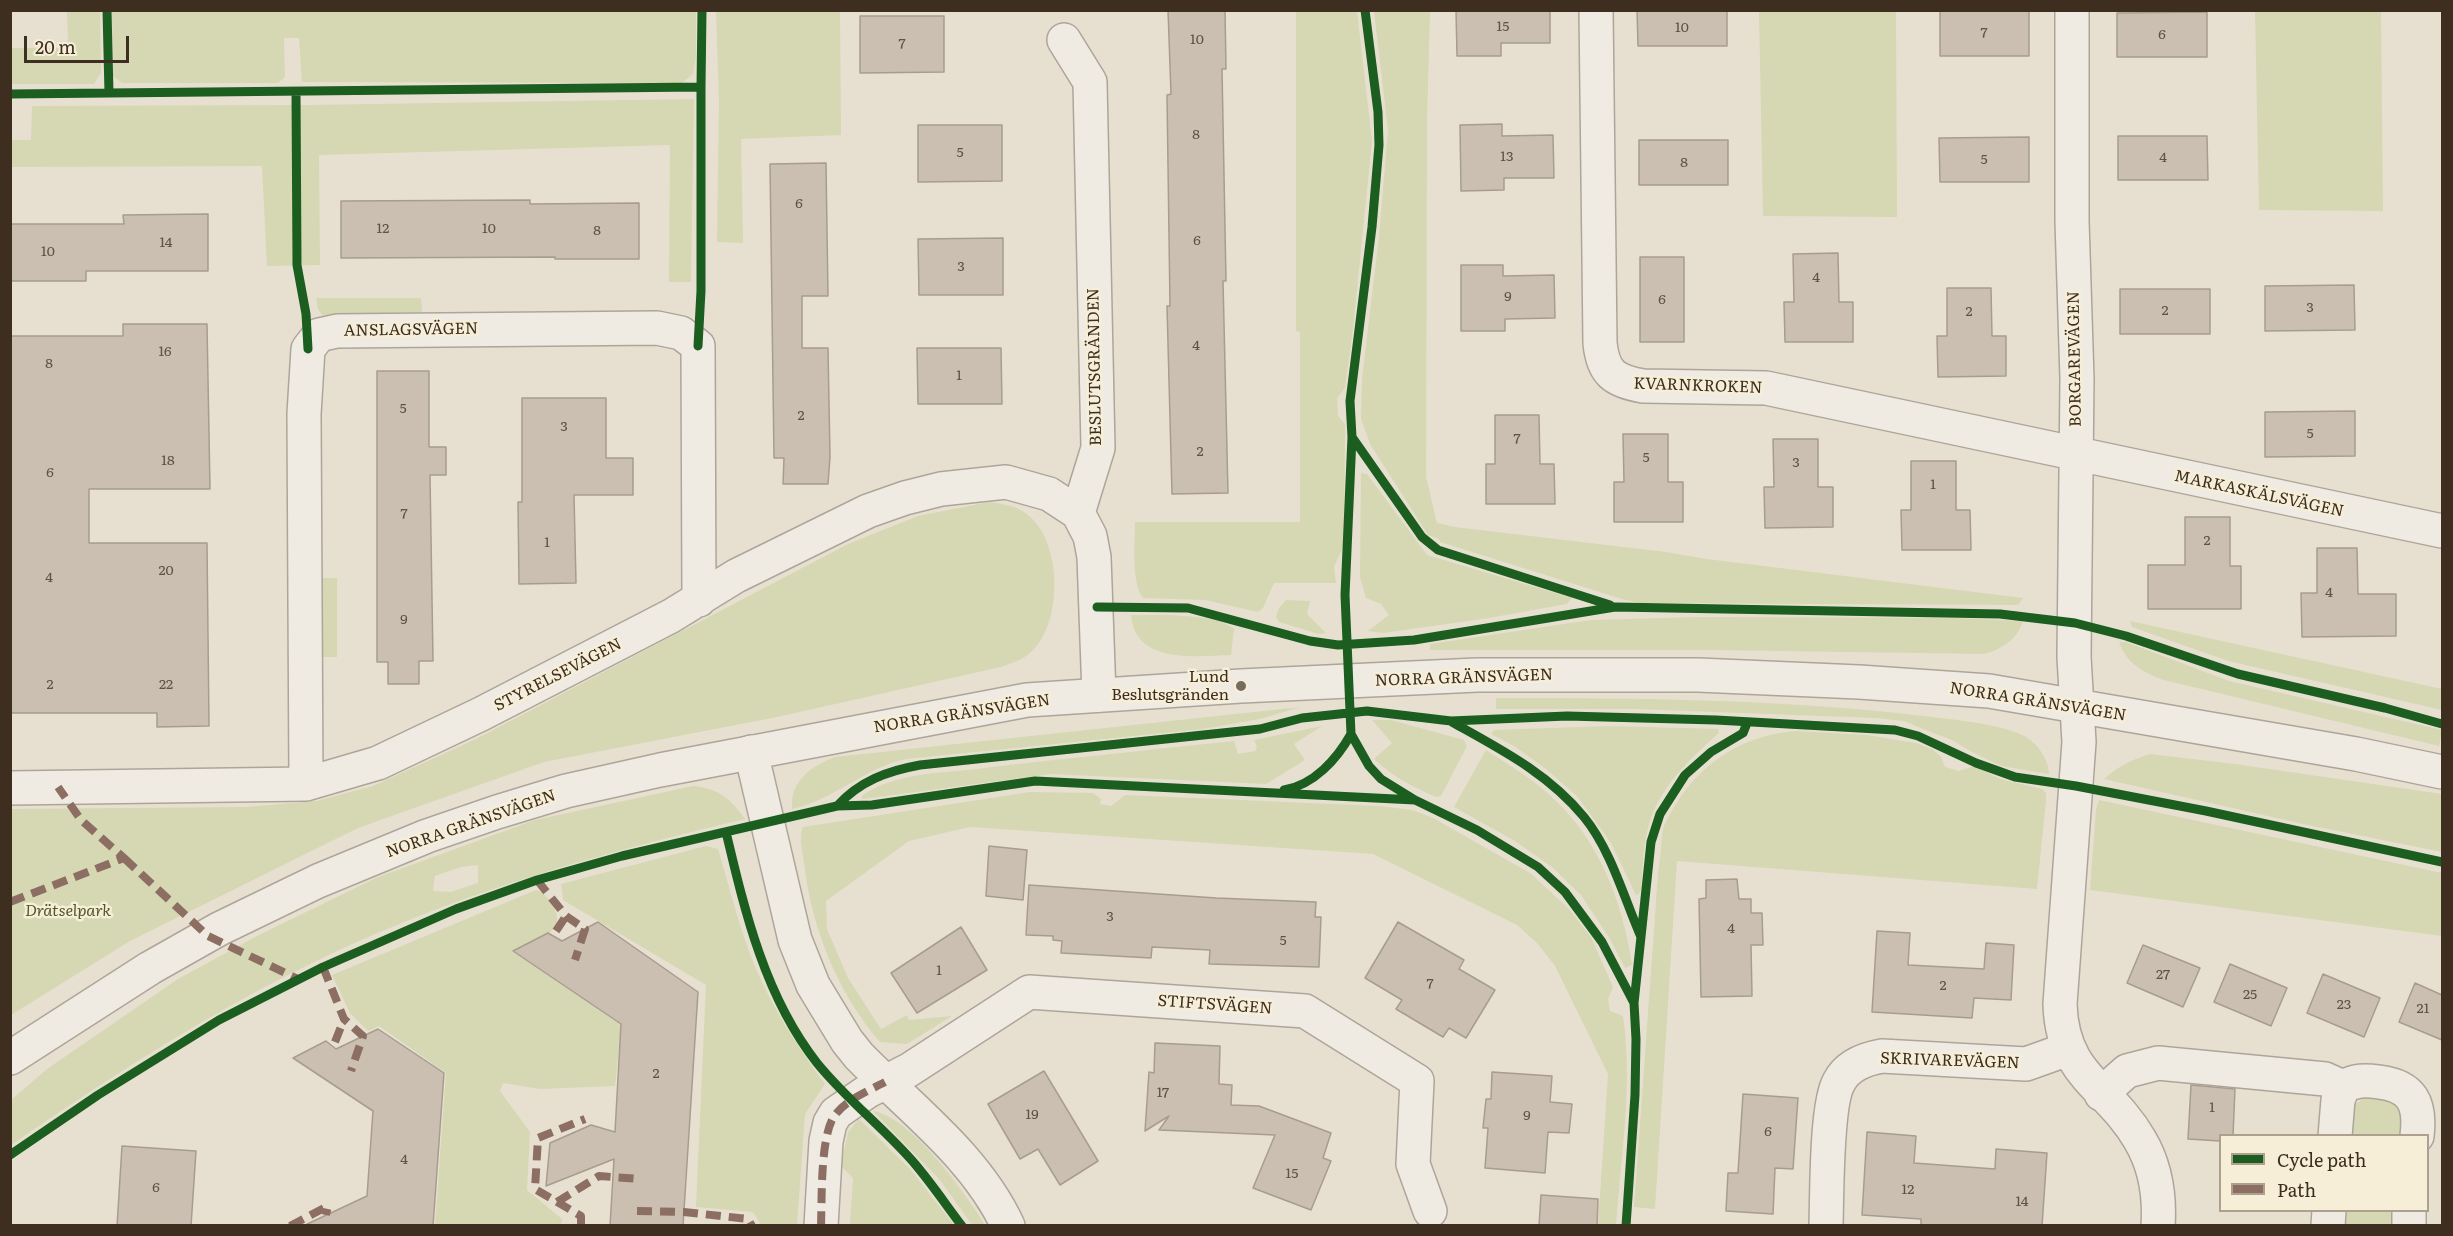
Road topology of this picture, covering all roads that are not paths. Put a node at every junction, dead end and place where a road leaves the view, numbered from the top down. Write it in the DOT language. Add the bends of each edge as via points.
graph roads {
  1 [pos="1596,10"];
  2 [pos="2072,10"];
  3 [pos="1064,40"];
  4 [pos="2076,455"];
  5 [pos="1078,513"];
  6 [pos="2442,531"];
  7 [pos="699,600"];
  8 [pos="1098,695"];
  9 [pos="2076,708"];
  10 [pos="751,752"];
  11 [pos="2442,772"];
  12 [pos="306,784"];
  13 [pos="10,788"];
  14 [pos="2068,1049"];
  15 [pos="10,1058"];
  16 [pos="885,1082"];
  17 [pos="2343,1087"];
  18 [pos="2102,1094"];
  19 [pos="2335,1134"];
  20 [pos="2417,1134"];
  21 [pos="1430,1211"];
  22 [pos="820,1226"];
  23 [pos="1008,1226"];
  24 [pos="1826,1226"];
  25 [pos="2157,1226"];
  1 -- 4 [label="street, KVARNKROKEN" via="1600,343 1610,374 1625,383 1643,386 1766,388"];
  2 -- 4 [label="street, BORGAREVÄGEN"];
  3 -- 5 [label="street, BESLUTSGRÄNDEN" via="1090,82 1098,448"];
  4 -- 6 [label="street, MARKASKÄLSVÄGEN"];
  4 -- 9 [label="street, BORGAREVÄGEN"];
  5 -- 7 [label="street, STYRELSEVÄGEN" via="1049,494 1006,482 941,489 868,511 736,576"];
  5 -- 8 [label="street" via="1090,536 1094,557"];
  7 -- 12 [label="street, STYRELSEVÄGEN" via="378,763"];
  7 -- 12 [label="street, ANSLAGSVÄGEN" via="698,346 681,333 657,328 338,331 320,335 308,349 304,414"];
  8 -- 9 [label="street, NORRA GRÄNSVÄGEN" via="1477,675 1698,675 1938,686"];
  8 -- 10 [label="street, NORRA GRÄNSVÄGEN" via="1027,700"];
  9 -- 11 [label="street, NORRA GRÄNSVÄGEN"];
  9 -- 14 [label="street" via="2079,742 2060,1004"];
  10 -- 15 [label="street, NORRA GRÄNSVÄGEN" via="566,791 416,840 219,929 150,968"];
  10 -- 16 [label="street" via="787,913 803,962 847,1041"];
  12 -- 13 [label="street, STYRELSEVÄGEN"];
  14 -- 18 [label="street"];
  14 -- 24 [label="street, SKRIVAREVÄGEN" via="2026,1064 1881,1056 1864,1060 1848,1071 1838,1082 1831,1108"];
  16 -- 21 [label="street, STIFTSVÄGEN" via="1029,992 1305,1011 1417,1081 1413,1164"];
  16 -- 22 [label="street, STIFTSVÄGEN" via="851,1101 830,1123"];
  16 -- 23 [label="street" via="957,1152"];
  17 -- 18 [label="street" via="2325,1079 2158,1064 2127,1071"];
  17 -- 19 [label="street"];
  17 -- 20 [label="street" via="2364,1080 2395,1084 2406,1090 2414,1102"];
  18 -- 25 [label="street" via="2141,1141 2157,1183"];
}
